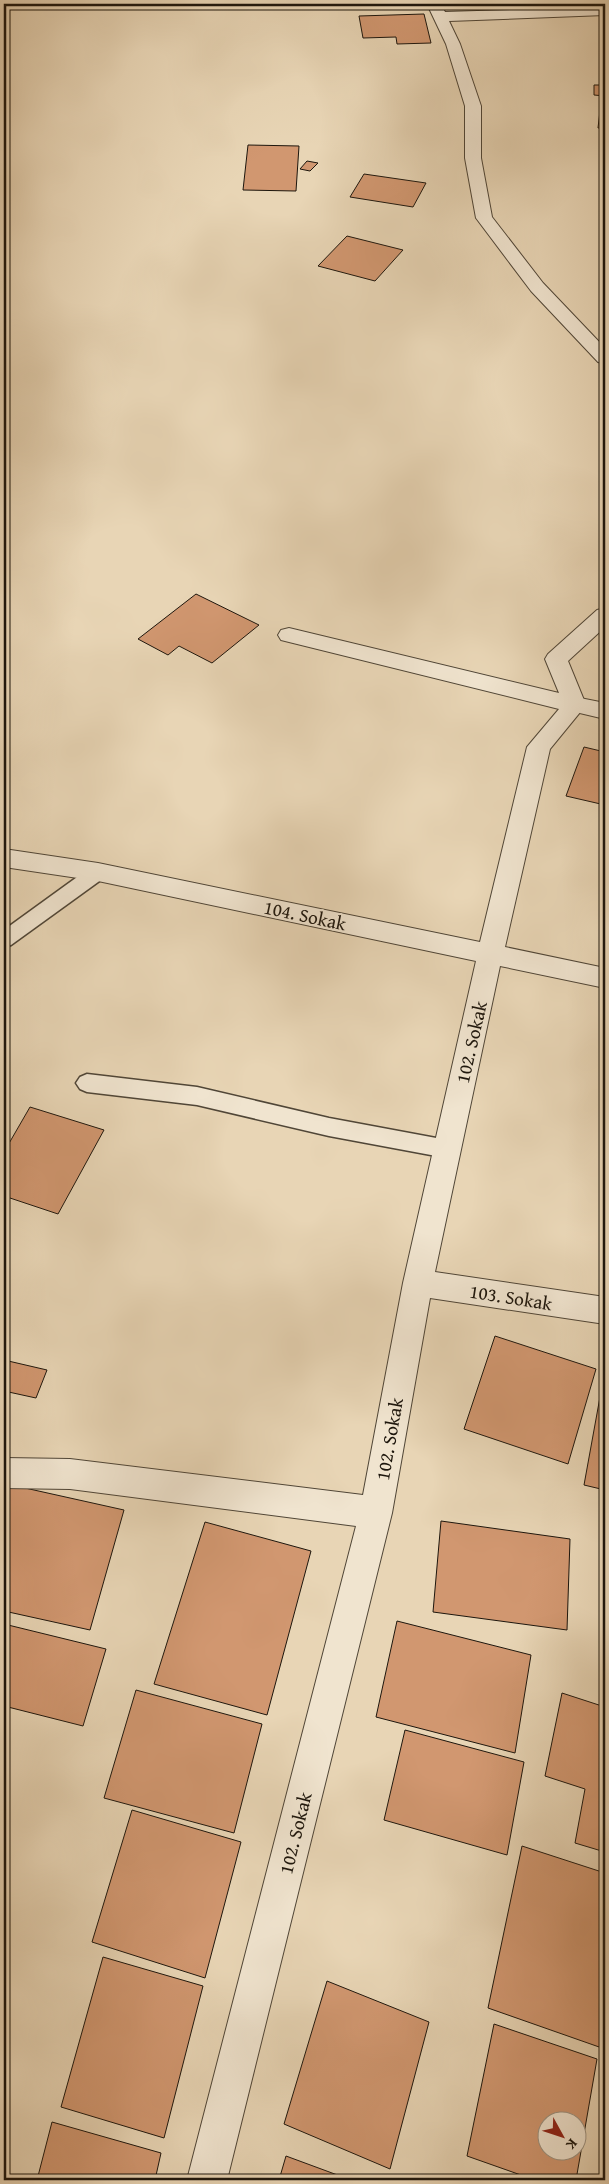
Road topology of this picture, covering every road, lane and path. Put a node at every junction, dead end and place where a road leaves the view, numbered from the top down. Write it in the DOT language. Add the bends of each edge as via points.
graph roads {
  1 [pos="437,10"];
  2 [pos="605,11"];
  3 [pos="605,358"];
  4 [pos="605,615"];
  5 [pos="289,635"];
  6 [pos="574,705"];
  7 [pos="605,711"];
  8 [pos="4,858"];
  9 [pos="98,872"];
  10 [pos="4,940"];
  11 [pos="490,954"];
  12 [pos="605,978"];
  13 [pos="87,1083"];
  14 [pos="447,1149"];
  15 [pos="418,1283"];
  16 [pos="605,1312"];
  17 [pos="4,1473"];
  18 [pos="376,1513"];
  19 [pos="207,2180"];
  1 -- 2 [label="street"];
  1 -- 3 [label="street" via="453,44 473,106 473,158 484,218 537,287"];
  4 -- 6 [label="street" via="556,659"];
  5 -- 6 [label="street"];
  6 -- 7 [label="street"];
  6 -- 11 [label="street, 102. Sokak" via="539,747"];
  8 -- 9 [label="street, 104. Sokak"];
  9 -- 10 [label="lane"];
  9 -- 11 [label="street, 104. Sokak"];
  11 -- 12 [label="street, 104. Sokak"];
  11 -- 14 [label="street, 102. Sokak"];
  13 -- 14 [label="lane" via="197,1096 329,1127"];
  14 -- 15 [label="street, 102. Sokak"];
  15 -- 16 [label="street, 103. Sokak"];
  15 -- 18 [label="street, 102. Sokak"];
  17 -- 18 [label="street" via="70,1474"];
  18 -- 19 [label="street, 102. Sokak"];
}
